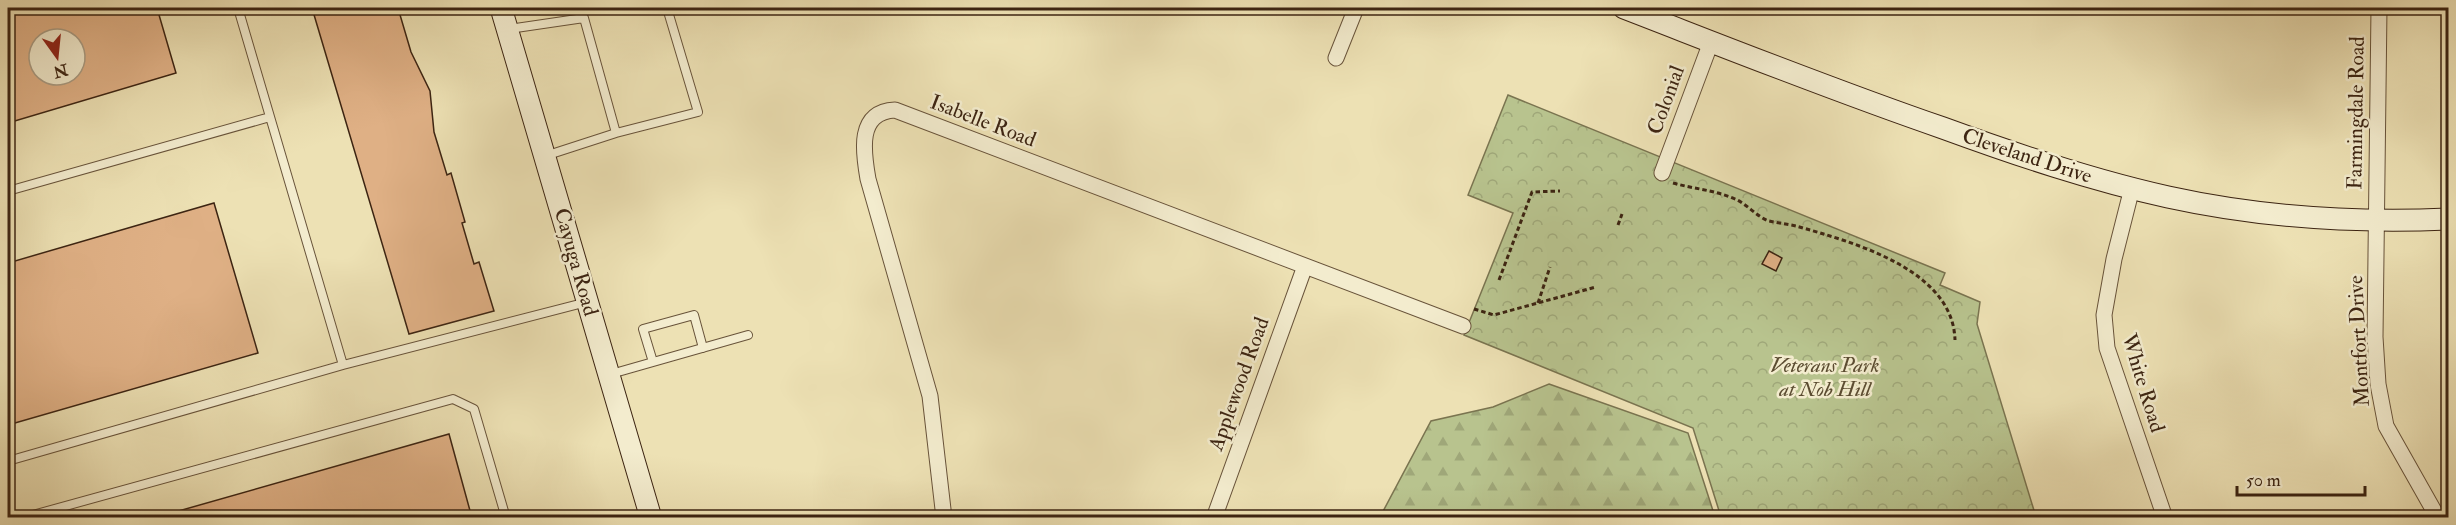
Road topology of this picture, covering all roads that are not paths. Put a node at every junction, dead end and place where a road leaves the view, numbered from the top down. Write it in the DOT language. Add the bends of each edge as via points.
graph roads {
  1 [pos="238,8"];
  2 [pos="501,8"];
  3 [pos="667,8"];
  4 [pos="1356,8"];
  5 [pos="1624,8"];
  6 [pos="2379,8"];
  7 [pos="508,29"];
  8 [pos="1711,42"];
  9 [pos="1336,58"];
  10 [pos="270,117"];
  11 [pos="616,133"];
  12 [pos="545,156"];
  13 [pos="1667,178"];
  14 [pos="2132,188"];
  15 [pos="8,191"];
  16 [pos="2448,219"];
  17 [pos="2376,220"];
  18 [pos="1305,266"];
  19 [pos="588,302"];
  20 [pos="1463,326"];
  21 [pos="748,335"];
  22 [pos="703,348"];
  23 [pos="653,362"];
  24 [pos="343,365"];
  25 [pos="609,374"];
  26 [pos="8,461"];
  27 [pos="22,518"];
  28 [pos="507,518"];
  29 [pos="651,518"];
  30 [pos="944,518"];
  31 [pos="1214,518"];
  32 [pos="2165,518"];
  33 [pos="2438,518"];
  1 -- 10 [label="lane"];
  2 -- 7 [label="street, Cayuga Road"];
  3 -- 11 [label="lane" via="698,112"];
  4 -- 9 [label="street"];
  5 -- 8 [label="street, Cleveland Drive"];
  6 -- 17 [label="street, Farmingdale Road"];
  7 -- 11 [label="lane" via="584,18"];
  7 -- 12 [label="street, Cayuga Road"];
  8 -- 13 [label="street, Colonial"];
  8 -- 14 [label="street, Cleveland Drive" via="2004,150"];
  10 -- 15 [label="lane"];
  10 -- 24 [label="lane"];
  11 -- 12 [label="lane"];
  12 -- 19 [label="street, Cayuga Road"];
  14 -- 17 [label="street, Cleveland Drive" via="2241,209"];
  14 -- 32 [label="street, White Road" via="2104,315 2107,348"];
  16 -- 17 [label="street, Cleveland Drive"];
  17 -- 33 [label="street, Montfort Drive" via="2375,337 2386,426"];
  18 -- 20 [label="street, Isabelle Road"];
  18 -- 30 [label="street, Isabelle Road" via="896,110 876,115 865,134 868,179 930,396"];
  18 -- 31 [label="street, Applewood Road"];
  19 -- 24 [label="lane"];
  19 -- 25 [label="street, Cayuga Road"];
  21 -- 22 [label="lane"];
  22 -- 23 [label="lane"];
  22 -- 23 [label="lane" via="694,315 643,329"];
  23 -- 25 [label="lane"];
  24 -- 26 [label="lane"];
  25 -- 29 [label="street, Cayuga Road"];
  27 -- 28 [label="lane" via="453,399 474,409"];
}
